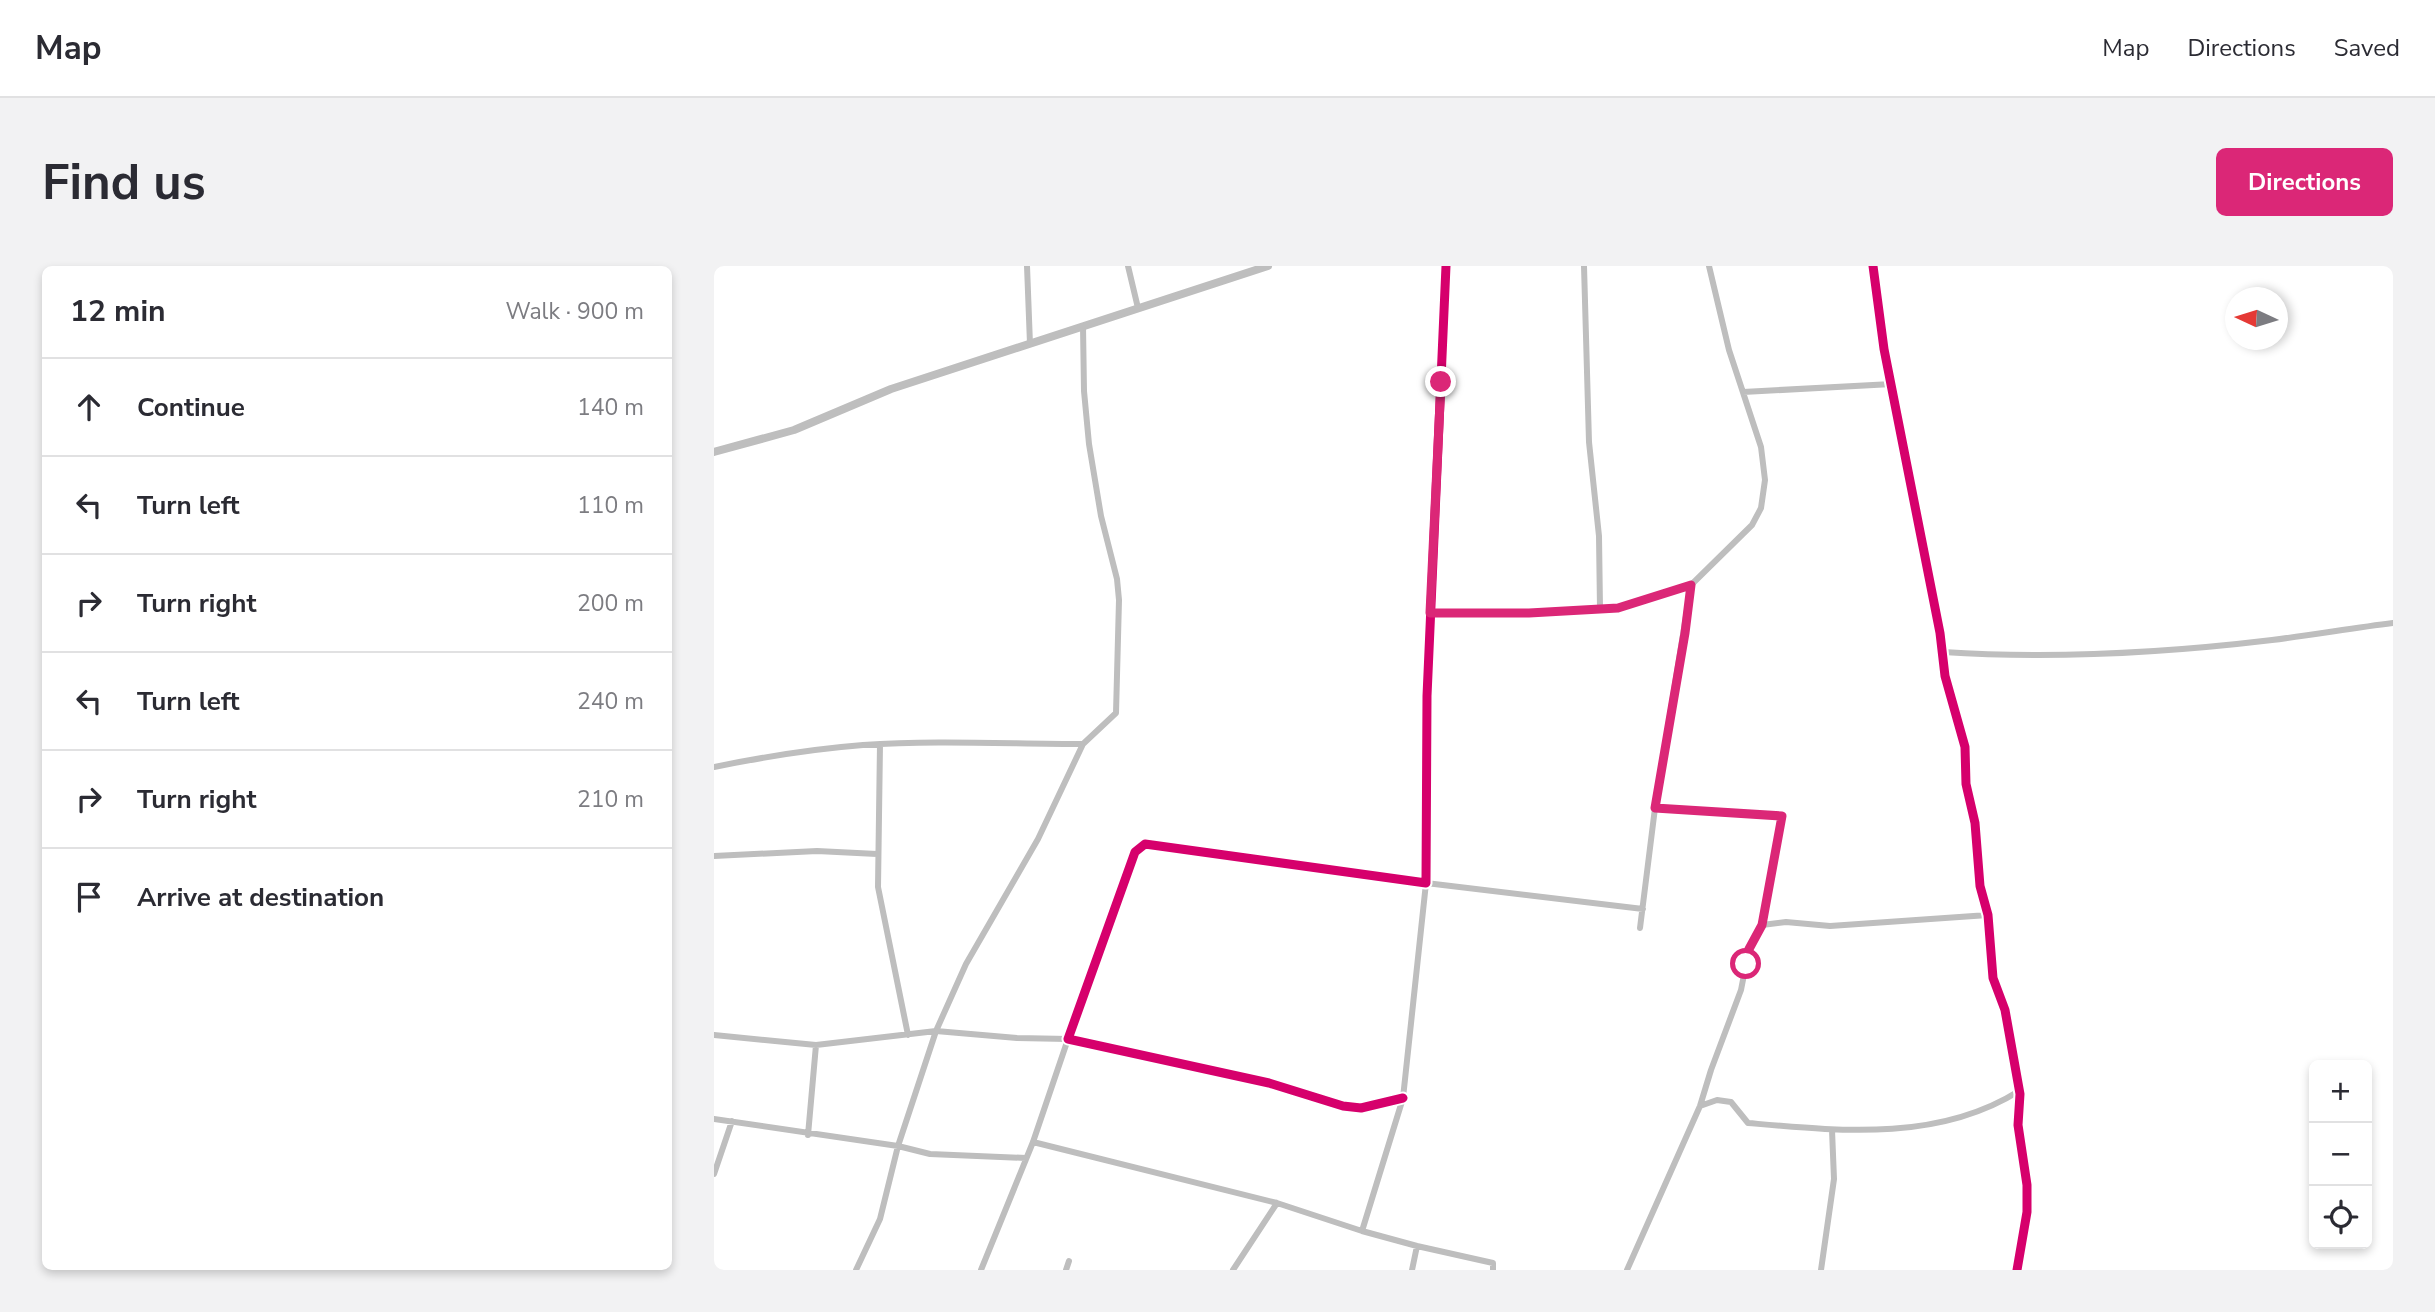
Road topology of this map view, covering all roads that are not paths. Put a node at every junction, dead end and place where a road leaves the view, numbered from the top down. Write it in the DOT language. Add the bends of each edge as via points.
graph roads {
  1 [pos="1027,266"];
  2 [pos="1128,266"];
  3 [pos="1268,266"];
  4 [pos="1447,266"];
  5 [pos="1584,266"];
  6 [pos="1709,266"];
  7 [pos="1873,266"];
  8 [pos="1138,308"];
  9 [pos="1083,326"];
  10 [pos="1030,344"];
  11 [pos="1892,384"];
  12 [pos="1743,392"];
  13 [pos="714,452"];
  14 [pos="1691,585"];
  15 [pos="1600,609"];
  16 [pos="1430,613"];
  17 [pos="2393,623"];
  18 [pos="1943,652"];
  19 [pos="880,744"];
  20 [pos="1083,744"];
  21 [pos="714,767"];
  22 [pos="1655,808"];
  23 [pos="877,854"];
  24 [pos="714,856"];
  25 [pos="1426,883"];
  26 [pos="1643,909"];
  27 [pos="1988,915"];
  28 [pos="1762,925"];
  29 [pos="1640,928"];
  30 [pos="936,1031"];
  31 [pos="714,1035"];
  32 [pos="908,1035"];
  33 [pos="1068,1040"];
  34 [pos="816,1045"];
  35 [pos="2019,1091"];
  36 [pos="1403,1098"];
  37 [pos="1700,1106"];
  38 [pos="714,1119"];
  39 [pos="732,1121"];
  40 [pos="1832,1130"];
  41 [pos="808,1135"];
  42 [pos="1033,1142"];
  43 [pos="898,1146"];
  44 [pos="1026,1158"];
  45 [pos="714,1174"];
  46 [pos="1277,1203"];
  47 [pos="1362,1231"];
  48 [pos="1417,1246"];
  49 [pos="1069,1261"];
  50 [pos="856,1270"];
  51 [pos="981,1270"];
  52 [pos="1066,1270"];
  53 [pos="1233,1270"];
  54 [pos="1412,1270"];
  55 [pos="1493,1270"];
  56 [pos="1627,1270"];
  57 [pos="1821,1270"];
  58 [pos="2017,1270"];
  1 -- 10 [label="street"];
  2 -- 8 [label="street"];
  3 -- 8 [label="street"];
  4 -- 16 [label="street"];
  5 -- 15 [label="street"];
  6 -- 12 [label="street"];
  7 -- 11 [label="street"];
  8 -- 9 [label="street"];
  9 -- 10 [label="street"];
  9 -- 20 [label="street" via="1086,418 1101,516 1117,579 1119,630 1116,713"];
  10 -- 13 [label="street" via="891,389 794,430"];
  11 -- 12 [label="street"];
  11 -- 18 [label="street"];
  12 -- 14 [label="street" via="1761,447 1765,481 1761,509 1736,544"];
  14 -- 15 [label="street" via="1618,608"];
  14 -- 22 [label="street"];
  15 -- 16 [label="street"];
  16 -- 25 [label="street"];
  17 -- 18 [label="street" via="2179,648 2026,655"];
  18 -- 27 [label="street" via="1965,747 1966,784"];
  19 -- 20 [label="street"];
  19 -- 21 [label="street" via="792,752"];
  19 -- 23 [label="street"];
  20 -- 30 [label="street" via="1038,839 966,964"];
  22 -- 26 [label="street"];
  22 -- 28 [label="street" via="1782,816"];
  23 -- 24 [label="street" via="817,851"];
  23 -- 32 [label="street" via="878,887"];
  25 -- 26 [label="street"];
  25 -- 33 [label="street" via="1145,844 1135,852"];
  25 -- 36 [label="street"];
  26 -- 29 [label="street"];
  27 -- 28 [label="street" via="1830,926"];
  27 -- 35 [label="street" via="1993,978 2005,1010"];
  28 -- 37 [label="street" via="1749,949 1741,990"];
  30 -- 32 [label="street"];
  30 -- 33 [label="street"];
  30 -- 43 [label="street"];
  31 -- 34 [label="street"];
  32 -- 34 [label="street"];
  33 -- 36 [label="street" via="1269,1083 1343,1106 1361,1108"];
  33 -- 42 [label="street"];
  34 -- 41 [label="street"];
  35 -- 40 [label="street" via="2000,1103 1937,1123 1889,1130"];
  35 -- 58 [label="street" via="2018,1125 2027,1198"];
  36 -- 47 [label="street"];
  37 -- 40 [label="street" via="1717,1100 1731,1102 1748,1123"];
  37 -- 56 [label="street"];
  38 -- 39 [label="street"];
  39 -- 41 [label="street"];
  39 -- 45 [label="street"];
  40 -- 57 [label="street" via="1834,1179"];
  41 -- 43 [label="street"];
  42 -- 44 [label="street"];
  42 -- 46 [label="street"];
  43 -- 44 [label="street" via="930,1154"];
  43 -- 50 [label="street" via="880,1219"];
  44 -- 51 [label="street"];
  46 -- 47 [label="street"];
  46 -- 53 [label="street"];
  47 -- 48 [label="street"];
  48 -- 54 [label="street"];
  48 -- 55 [label="street" via="1493,1263"];
  49 -- 52 [label="street"];
}
